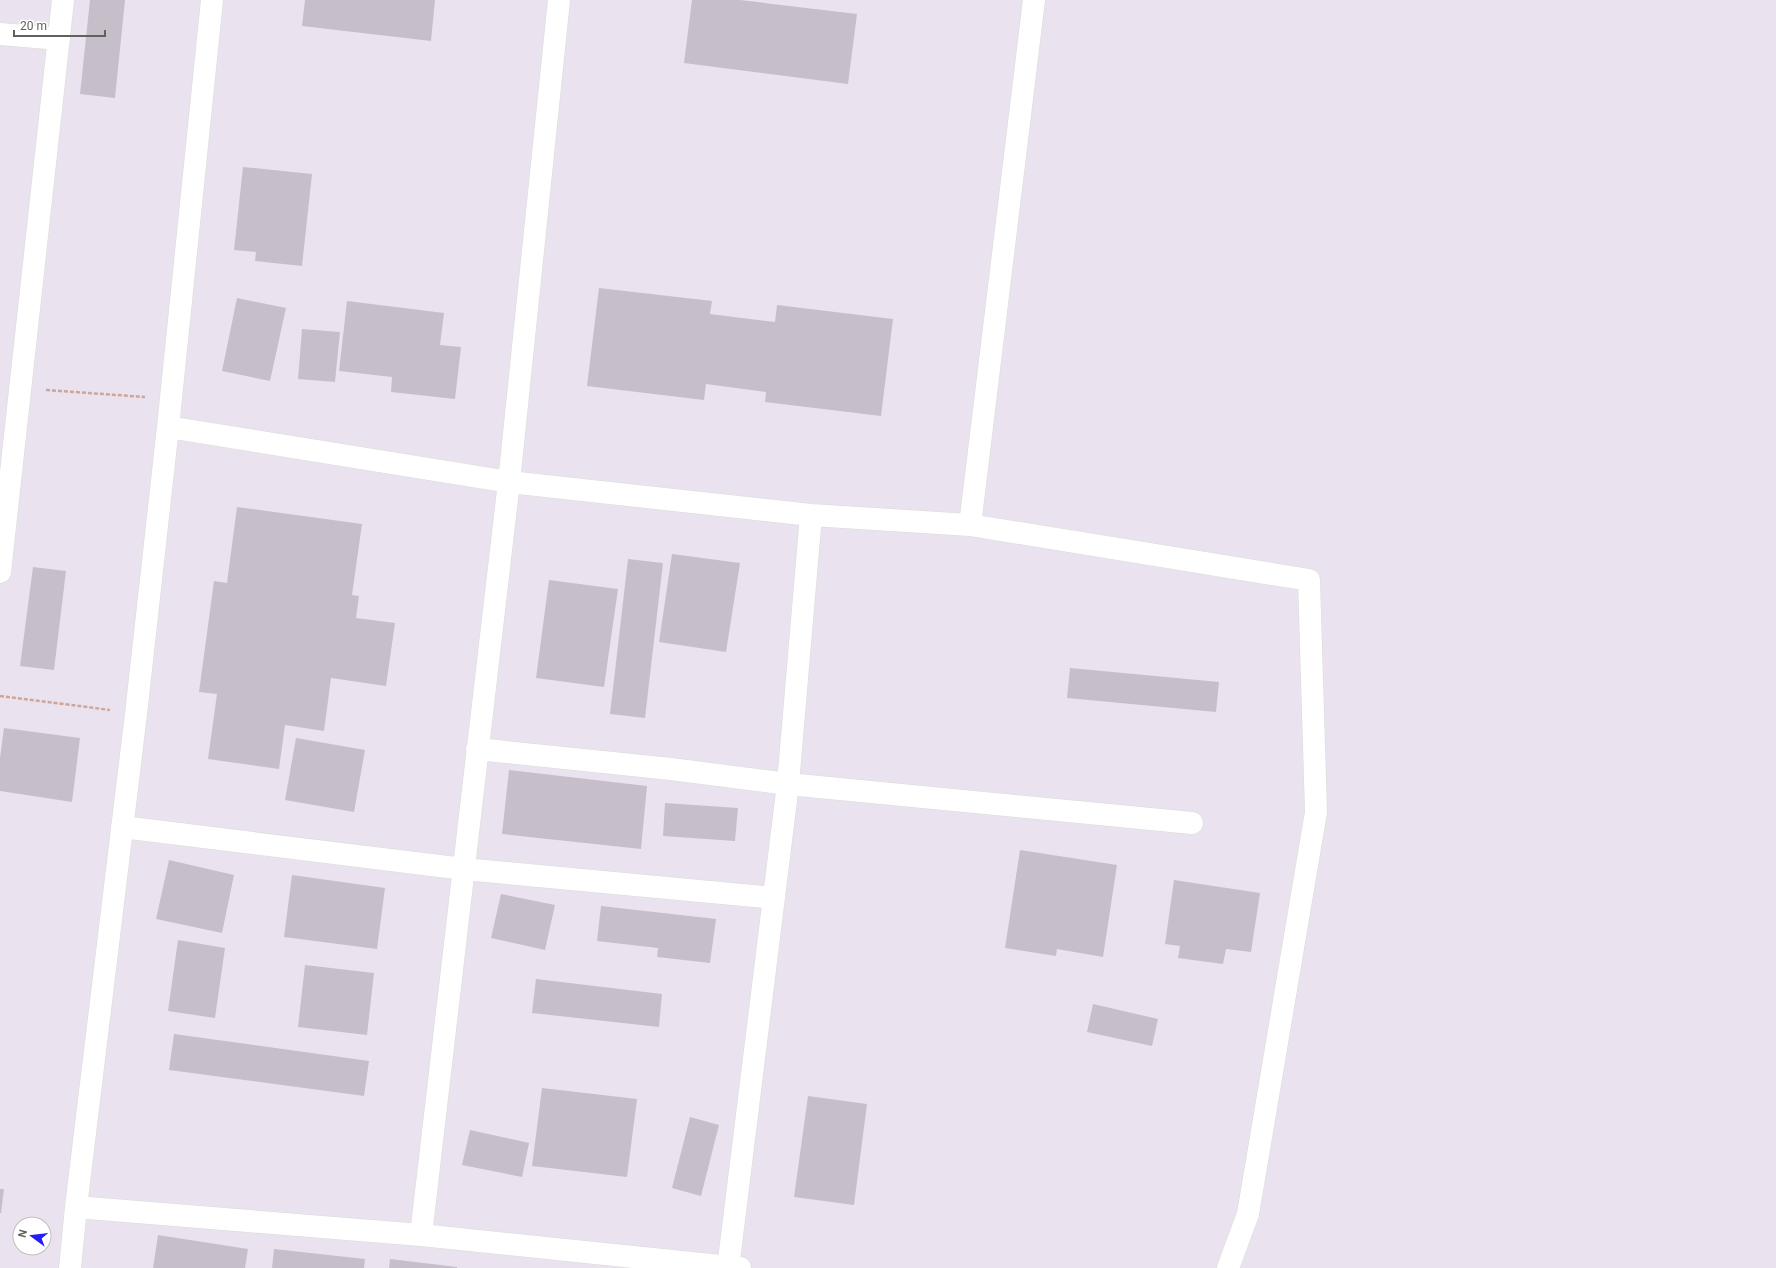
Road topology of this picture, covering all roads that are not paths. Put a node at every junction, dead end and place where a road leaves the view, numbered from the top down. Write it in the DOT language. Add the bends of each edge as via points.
graph roads {
  1 [pos="63,0"];
  2 [pos="212,0"];
  3 [pos="559,0"];
  4 [pos="1034,0"];
  5 [pos="0,34"];
  6 [pos="59,39"];
  7 [pos="168,427"];
  8 [pos="508,482"];
  9 [pos="811,515"];
  10 [pos="970,525"];
  11 [pos="0,572"];
  12 [pos="477,749"];
  13 [pos="788,784"];
  14 [pos="1192,823"];
  15 [pos="122,827"];
  16 [pos="464,869"];
  17 [pos="774,898"];
  18 [pos="76,1207"];
  19 [pos="421,1235"];
  20 [pos="559,1259"];
  21 [pos="70,1268"];
  22 [pos="732,1268"];
  23 [pos="1228,1268"];
  1 -- 6 [label="street"];
  2 -- 7 [label="street"];
  3 -- 8 [label="street"];
  4 -- 10 [label="street"];
  5 -- 6 [label="street"];
  6 -- 11 [label="street"];
  7 -- 8 [label="street"];
  7 -- 15 [label="street"];
  8 -- 9 [label="street"];
  8 -- 12 [label="street"];
  9 -- 10 [label="street"];
  9 -- 13 [label="street"];
  10 -- 23 [label="street" via="1309,580 1316,812 1248,1214"];
  12 -- 13 [label="street" via="671,768"];
  12 -- 16 [label="street"];
  13 -- 14 [label="street"];
  13 -- 17 [label="street"];
  15 -- 16 [label="street"];
  15 -- 18 [label="street"];
  16 -- 17 [label="street"];
  16 -- 19 [label="street"];
  17 -- 22 [label="street"];
  18 -- 19 [label="street"];
  18 -- 21 [label="street"];
  19 -- 20 [label="street"];
  20 -- 22 [label="street"];
}
